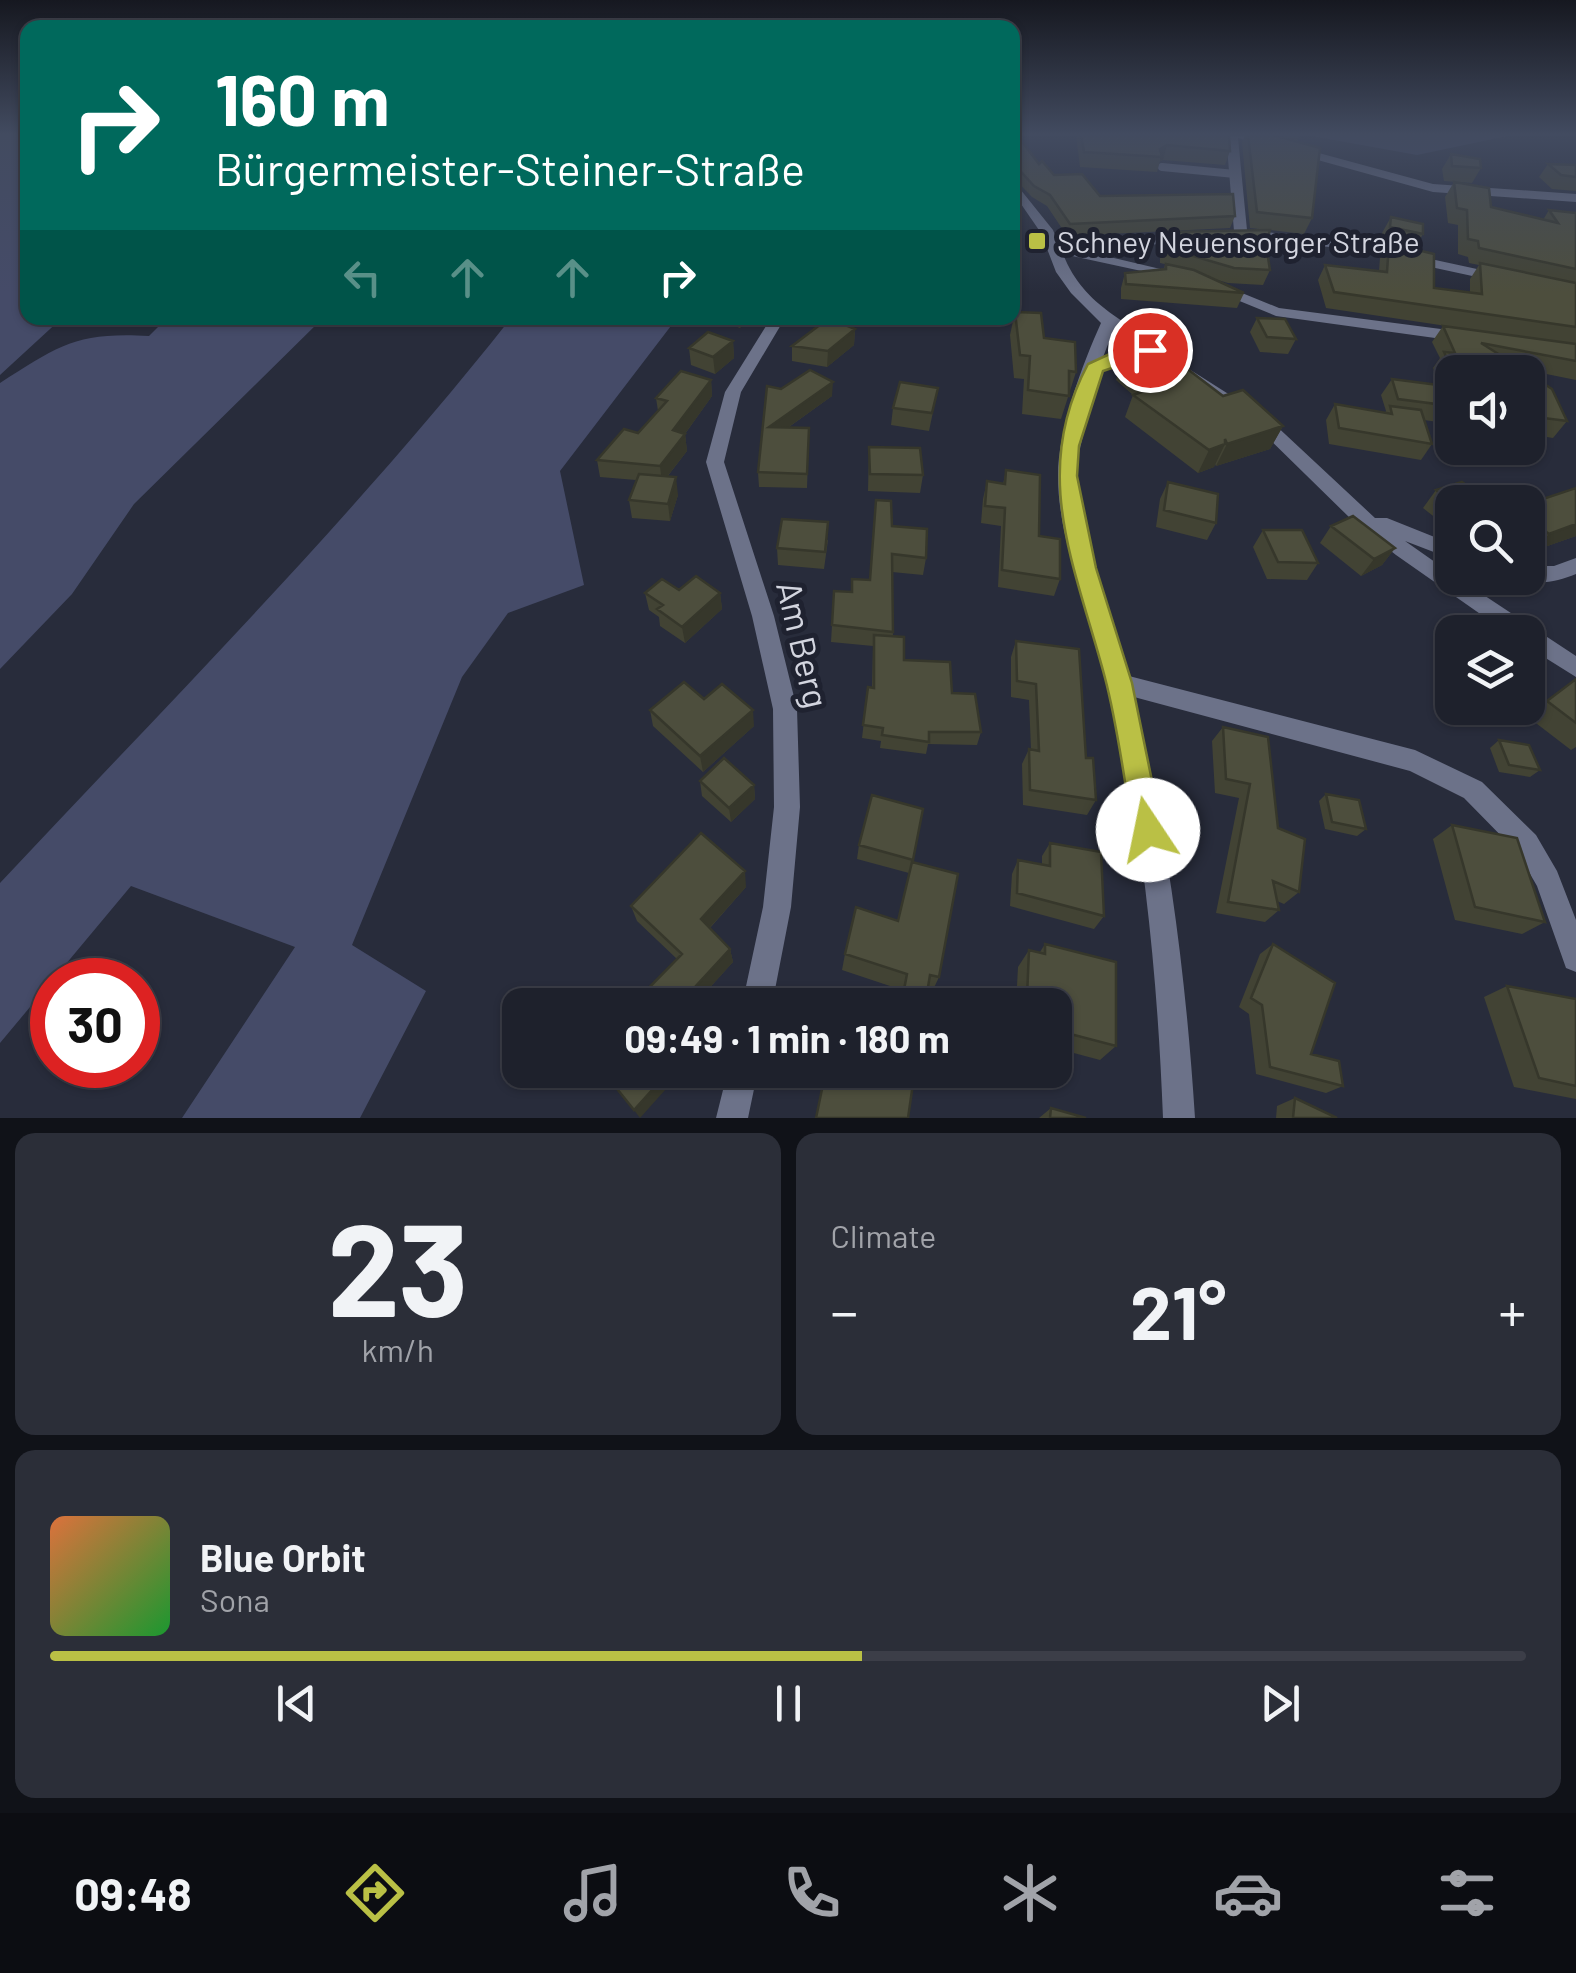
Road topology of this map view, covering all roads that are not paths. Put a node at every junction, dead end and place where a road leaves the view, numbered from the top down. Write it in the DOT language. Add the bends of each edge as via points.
graph roads {
  1 [pos="1237,187"];
  2 [pos="1429,187"];
  3 [pos="1020,193"];
  4 [pos="1576,198"];
  5 [pos="1241,234"];
  6 [pos="1053,248"];
  7 [pos="1521,283"];
  8 [pos="1109,322"];
  9 [pos="774,325"];
  10 [pos="1472,338"];
  11 [pos="1150,350"];
  12 [pos="1095,368"];
  13 [pos="1359,516"];
  14 [pos="1435,545"];
  15 [pos="1576,566"];
  16 [pos="1545,574"];
  17 [pos="1498,615"];
  18 [pos="1545,647"];
  19 [pos="1576,668"];
  20 [pos="1119,683"];
  21 [pos="1576,958"];
  22 [pos="761,988"];
  23 [pos="739,1088"];
  24 [pos="732,1118"];
  25 [pos="1179,1118"];
  1 -- 5 [label="street"];
  2 -- 4 [label="street"];
  3 -- 6 [label="street"];
  5 -- 6 [label="street"];
  5 -- 7 [label="street" via="1374,249"];
  6 -- 8 [label="street" via="1076,290"];
  6 -- 10 [label="street" via="1194,278 1276,312"];
  8 -- 11 [label="street"];
  8 -- 12 [label="street"];
  9 -- 22 [label="street, Am Berg" via="733,392 716,462 784,709 787,807"];
  11 -- 12 [label="street"];
  11 -- 13 [label="street" via="1265,425"];
  12 -- 20 [label="street" via="1069,446 1067,476"];
  13 -- 14 [label="street"];
  13 -- 17 [label="street"];
  15 -- 16 [label="street"];
  18 -- 19 [label="street"];
  20 -- 21 [label="street" via="1415,760 1473,790 1527,844 1548,880"];
  20 -- 25 [label="street" via="1155,867 1175,1022"];
  23 -- 24 [label="street"];
}
